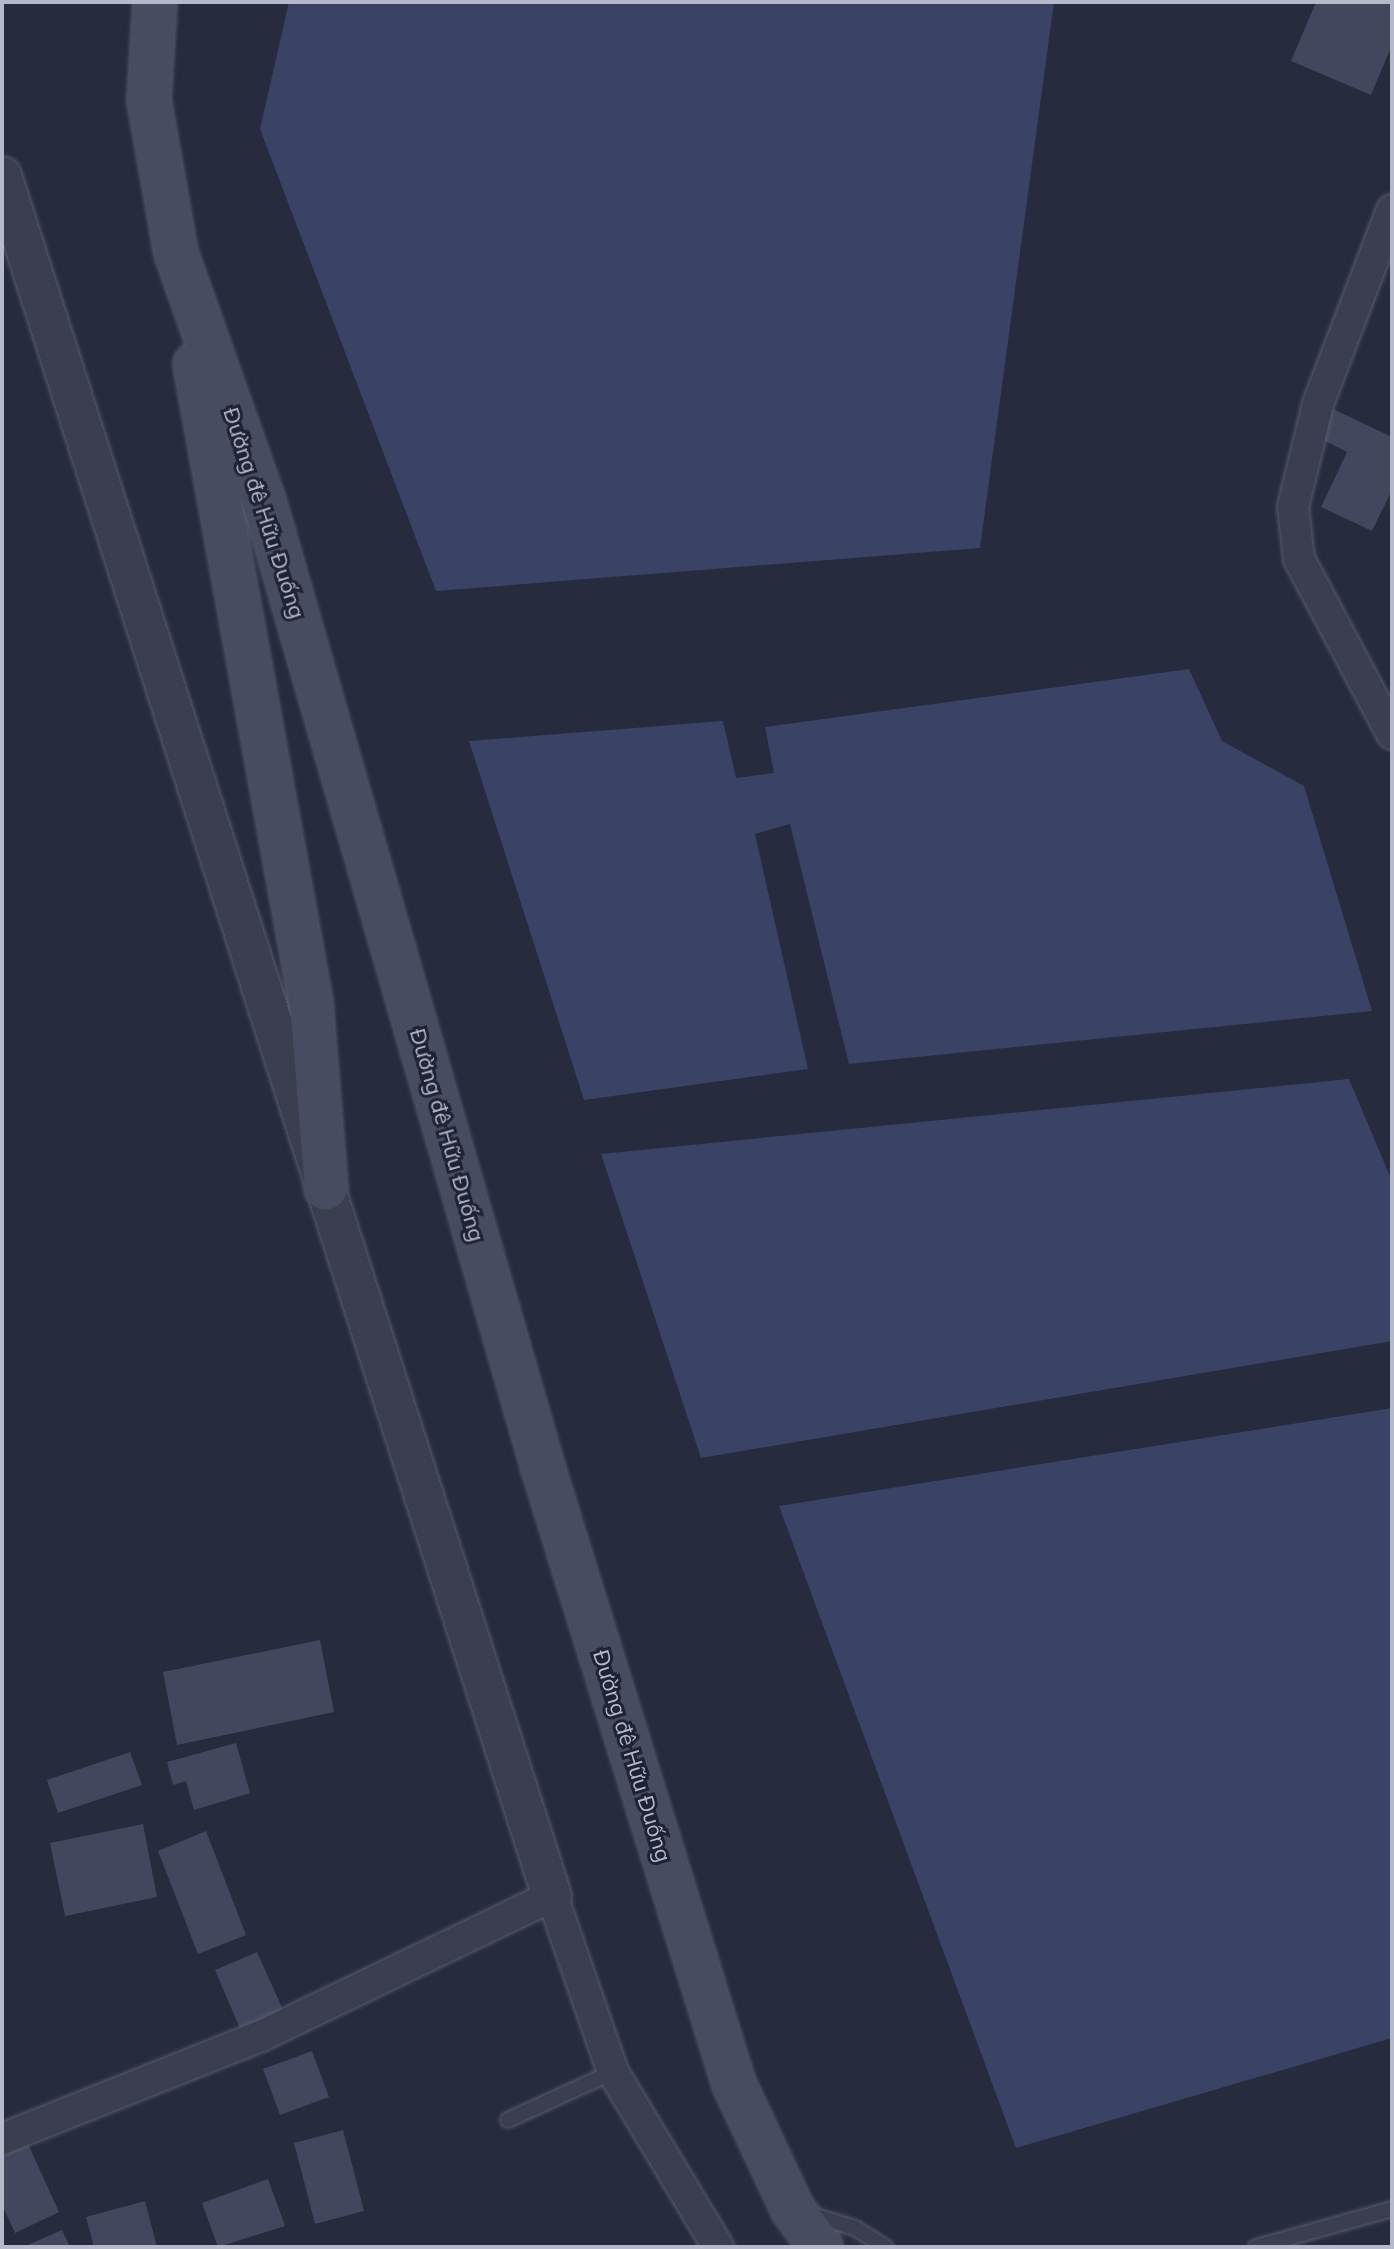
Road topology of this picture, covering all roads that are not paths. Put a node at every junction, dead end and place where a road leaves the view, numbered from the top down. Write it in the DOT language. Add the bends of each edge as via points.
graph roads {
  1 [pos="155,2"];
  2 [pos="2,176"];
  3 [pos="1392,210"];
  4 [pos="176,253"];
  5 [pos="1392,734"];
  6 [pos="326,1188"];
  7 [pos="552,1896"];
  8 [pos="613,2072"];
  9 [pos="508,2120"];
  10 [pos="2,2139"];
  11 [pos="1392,2209"];
  12 [pos="793,2210"];
  13 [pos="718,2247"];
  14 [pos="821,2247"];
  15 [pos="886,2247"];
  16 [pos="1256,2247"];
  1 -- 4 [label="main road, Đường đê Hữu Đuống" via="149,100"];
  2 -- 6 [label="street"];
  3 -- 5 [label="street" via="1318,404 1293,507 1299,559"];
  4 -- 6 [label="main road" via="228,569 311,1003"];
  4 -- 12 [label="main road, Đường đê Hữu Đuống" via="264,501 544,1471 734,2084"];
  6 -- 7 [label="street"];
  7 -- 8 [label="street"];
  7 -- 10 [label="street" via="261,2036"];
  8 -- 9 [label="lane"];
  8 -- 13 [label="street"];
  11 -- 16 [label="lane"];
  12 -- 14 [label="main road, Đường đê Hữu Đuống"];
  12 -- 15 [label="lane" via="855,2228"];
}
